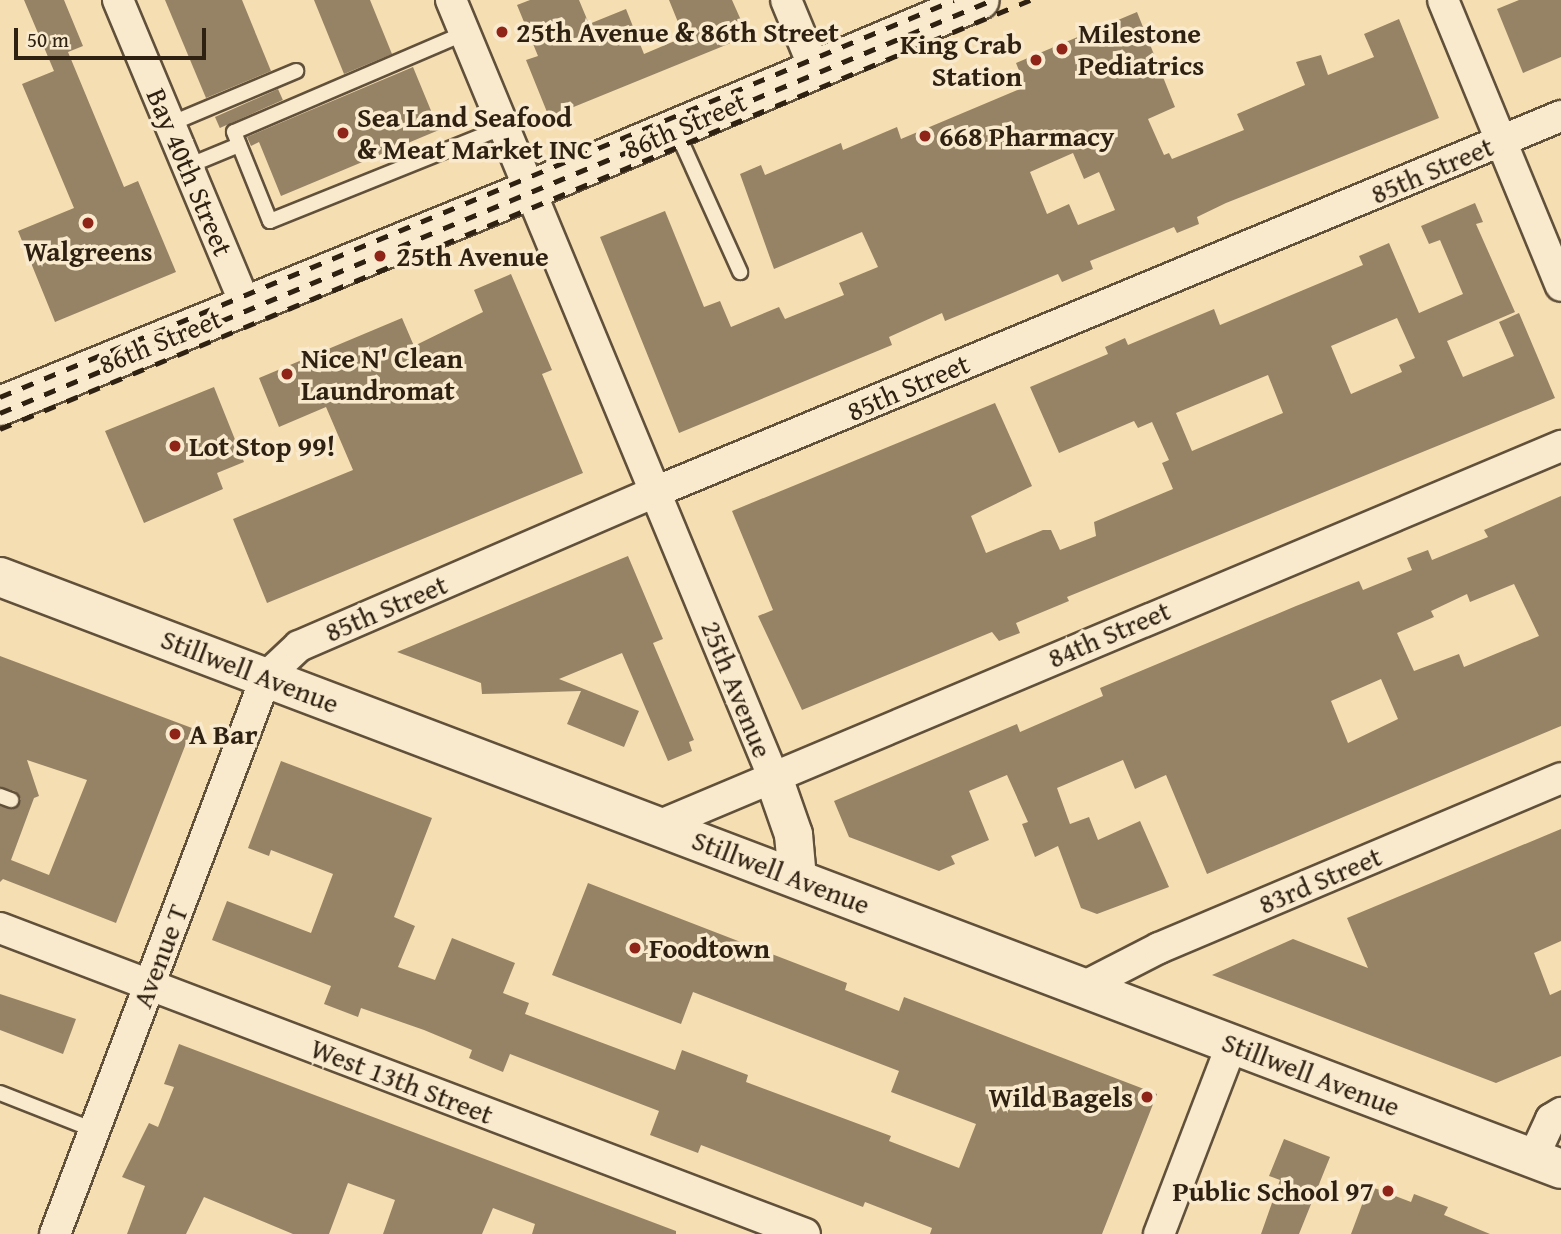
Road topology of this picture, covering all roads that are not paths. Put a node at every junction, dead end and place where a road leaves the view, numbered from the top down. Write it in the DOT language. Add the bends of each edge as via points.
graph roads {
  1 [pos="118,0"];
  2 [pos="451,0"];
  3 [pos="786,0"];
  4 [pos="979,0"];
  5 [pos="1443,0"];
  6 [pos="465,33"];
  7 [pos="815,70"];
  8 [pos="296,71"];
  9 [pos="1561,116"];
  10 [pos="170,124"];
  11 [pos="503,127"];
  12 [pos="676,129"];
  13 [pos="1501,141"];
  14 [pos="239,145"];
  15 [pos="188,166"];
  16 [pos="530,190"];
  17 [pos="740,272"];
  18 [pos="1561,286"];
  19 [pos="246,306"];
  20 [pos="0,406"];
  21 [pos="1561,446"];
  22 [pos="655,492"];
  23 [pos="0,577"];
  24 [pos="266,677"];
  25 [pos="772,774"];
  26 [pos="1561,778"];
  27 [pos="658,826"];
  28 [pos="797,878"];
  29 [pos="0,928"];
  30 [pos="149,985"];
  31 [pos="1083,987"];
  32 [pos="1232,1044"];
  33 [pos="0,1093"];
  34 [pos="1561,1113"];
  35 [pos="94,1130"];
  36 [pos="1547,1163"];
  37 [pos="55,1234"];
  38 [pos="805,1234"];
  39 [pos="1159,1234"];
  1 -- 10 [label="street, Bay 40th Street"];
  2 -- 6 [label="street, 25th Avenue"];
  3 -- 7 [label="street"];
  4 -- 7 [label="main road, 86th Street"];
  5 -- 13 [label="street"];
  6 -- 11 [label="street, 25th Avenue"];
  6 -- 14 [label="lane" via="234,132"];
  7 -- 12 [label="main road, 86th Street"];
  8 -- 10 [label="lane"];
  9 -- 13 [label="street, 85th Street"];
  10 -- 15 [label="street, Bay 40th Street"];
  11 -- 14 [label="lane" via="270,221"];
  11 -- 16 [label="street, 25th Avenue"];
  12 -- 16 [label="main road, 86th Street"];
  12 -- 17 [label="lane"];
  13 -- 18 [label="street"];
  13 -- 22 [label="street, 85th Street"];
  14 -- 15 [label="lane"];
  15 -- 19 [label="street, Bay 40th Street"];
  16 -- 19 [label="main road, 86th Street"];
  16 -- 22 [label="street, 25th Avenue"];
  19 -- 20 [label="main road, 86th Street"];
  21 -- 25 [label="street, 84th Street"];
  22 -- 24 [label="street, 85th Street" via="299,646"];
  22 -- 25 [label="street, 25th Avenue"];
  23 -- 24 [label="main road, Stillwell Avenue"];
  24 -- 27 [label="main road, Stillwell Avenue"];
  24 -- 30 [label="street, Avenue T"];
  25 -- 27 [label="street, 84th Street"];
  25 -- 28 [label="street, 25th Avenue" via="793,834"];
  26 -- 31 [label="street, 83rd Street" via="1171,942"];
  27 -- 28 [label="main road, Stillwell Avenue"];
  28 -- 31 [label="main road, Stillwell Avenue"];
  29 -- 30 [label="street, West 13th Street"];
  30 -- 35 [label="street, Avenue T"];
  30 -- 38 [label="street, West 13th Street"];
  31 -- 32 [label="main road, Stillwell Avenue"];
  32 -- 36 [label="main road, Stillwell Avenue"];
  32 -- 39 [label="street"];
  33 -- 35 [label="lane"];
  34 -- 36 [label="street" via="1551,1119"];
  35 -- 37 [label="street, Avenue T"];
}
